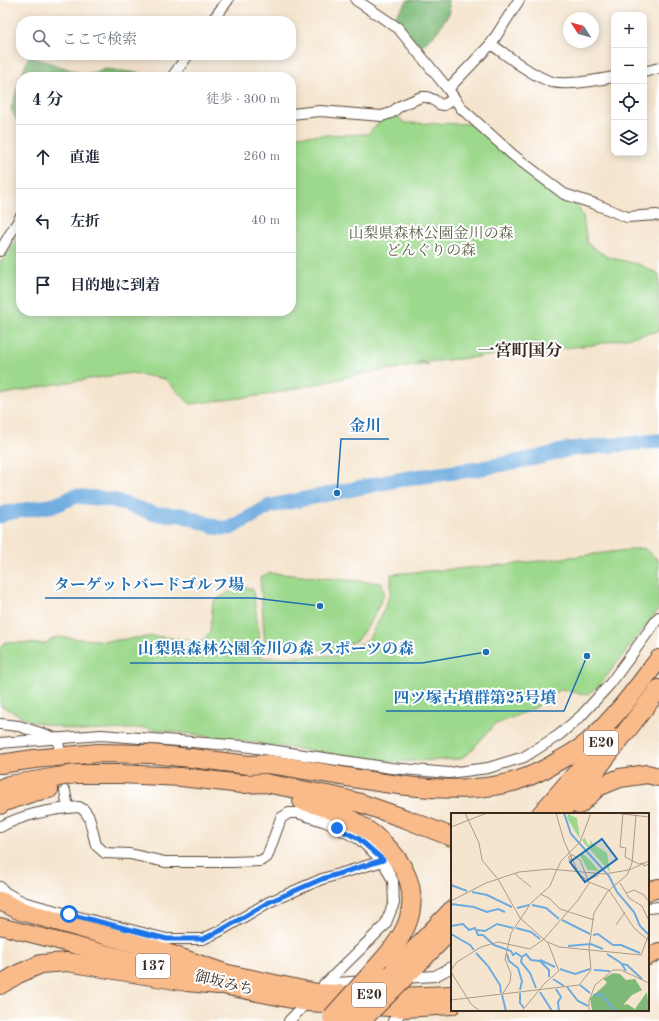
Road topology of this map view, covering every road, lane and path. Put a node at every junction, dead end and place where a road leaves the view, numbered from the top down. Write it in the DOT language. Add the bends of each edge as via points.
graph roads {
  1 [pos="228,0"];
  2 [pos="356,0"];
  3 [pos="520,0"];
  4 [pos="216,16"];
  5 [pos="491,44"];
  6 [pos="184,60"];
  7 [pos="659,68"];
  8 [pos="647,71"];
  9 [pos="176,72"];
  10 [pos="611,77"];
  11 [pos="451,94"];
  12 [pos="296,113"];
  13 [pos="659,216"];
  14 [pos="16,224"];
  15 [pos="0,251"];
  16 [pos="659,617"];
  17 [pos="659,659"];
  18 [pos="659,670"];
  19 [pos="659,690"];
  20 [pos="0,724"];
  21 [pos="0,743"];
  22 [pos="59,743"];
  23 [pos="150,754"];
  24 [pos="0,764"];
  25 [pos="248,765"];
  26 [pos="120,774"];
  27 [pos="659,777"];
  28 [pos="0,780"];
  29 [pos="242,784"];
  30 [pos="0,789"];
  31 [pos="65,792"];
  32 [pos="0,805"];
  33 [pos="68,808"];
  34 [pos="542,813"];
  35 [pos="560,813"];
  36 [pos="570,813"];
  37 [pos="0,827"];
  38 [pos="451,828"];
  39 [pos="451,838"];
  40 [pos="383,860"];
  41 [pos="0,887"];
  42 [pos="659,888"];
  43 [pos="649,891"];
  44 [pos="0,901"];
  45 [pos="659,901"];
  46 [pos="649,904"];
  47 [pos="24,907"];
  48 [pos="659,907"];
  49 [pos="649,908"];
  50 [pos="451,911"];
  51 [pos="0,915"];
  52 [pos="0,926"];
  53 [pos="451,930"];
  54 [pos="659,940"];
  55 [pos="649,945"];
  56 [pos="659,951"];
  57 [pos="649,956"];
  58 [pos="451,968"];
  59 [pos="392,972"];
  60 [pos="222,980"];
  61 [pos="0,985"];
  62 [pos="316,993"];
  63 [pos="451,994"];
  64 [pos="451,1006"];
  65 [pos="405,1009"];
  66 [pos="341,1020"];
  67 [pos="289,1021"];
  68 [pos="393,1021"];
  1 -- 4 [label="street"];
  2 -- 11 [label="street" via="398,28"];
  3 -- 5 [label="street"];
  5 -- 10 [label="street" via="530,72 552,82"];
  5 -- 11 [label="street"];
  6 -- 9 [label="street"];
  7 -- 8 [label="street"];
  11 -- 12 [label="street" via="444,105 430,98 421,97 382,116 320,111"];
  11 -- 13 [label="street" via="460,108 513,155 564,194 627,217"];
  14 -- 15 [label="street"];
  16 -- 22 [label="street" via="610,684 560,735 524,757 488,768 449,773 391,768 243,746 101,736"];
  17 -- 25 [label="highway" via="623,705 588,743 544,770 494,786 407,786 267,764"];
  18 -- 34 [label="highway, E20" via="580,770"];
  19 -- 35 [label="highway, E20"];
  20 -- 22 [label="street" via="19,726"];
  21 -- 22 [label="street"];
  23 -- 24 [label="highway" via="98,753"];
  23 -- 25 [label="highway"];
  23 -- 28 [label="highway" via="18,773"];
  25 -- 38 [label="highway" via="264,772 374,799"];
  26 -- 29 [label="highway"];
  26 -- 30 [label="highway" via="76,774 9,785"];
  26 -- 32 [label="highway" via="34,792"];
  27 -- 36 [label="highway" via="647,774 620,778 598,787"];
  29 -- 39 [label="highway" via="265,784 333,796 400,817"];
  29 -- 59 [label="highway" via="263,794 306,802 344,815 372,834 395,855 408,880 411,908"];
  31 -- 33 [label="street"];
  33 -- 37 [label="street" via="37,812"];
  33 -- 40 [label="street" via="79,807 84,810 89,817 96,845 105,853 130,854 165,862 260,861 267,857 281,818 288,813 298,813 326,822 359,839"];
  40 -- 47 [label="street" via="302,887 269,902 203,939 167,939 83,918"];
  40 -- 62 [label="street" via="393,881 394,896 394,903 385,925"];
  41 -- 47 [label="street" via="23,902"];
  42 -- 43 [label="highway"];
  44 -- 47 [label="highway"];
  45 -- 46 [label="highway"];
  47 -- 60 [label="highway" via="158,950"];
  48 -- 49 [label="street"];
  50 -- 59 [label="highway, E20"];
  51 -- 60 [label="highway, 御坂みち / 137"];
  52 -- 60 [label="highway, 御坂みち / 137" via="186,974"];
  53 -- 59 [label="highway, E20"];
  54 -- 55 [label="highway"];
  56 -- 57 [label="highway"];
  58 -- 62 [label="street" via="435,976"];
  59 -- 66 [label="highway, E20, bridge"];
  59 -- 66 [label="highway, bridge"];
  60 -- 61 [label="highway" via="187,982 67,962 41,964"];
  60 -- 62 [label="highway, 御坂みち / 137"];
  62 -- 63 [label="highway, 御坂みち / 137" via="396,996"];
  62 -- 65 [label="highway, 御坂みち / 137"];
  62 -- 67 [label="street"];
  64 -- 65 [label="highway, 御坂みち / 137"];
  65 -- 68 [label="street"];
}
